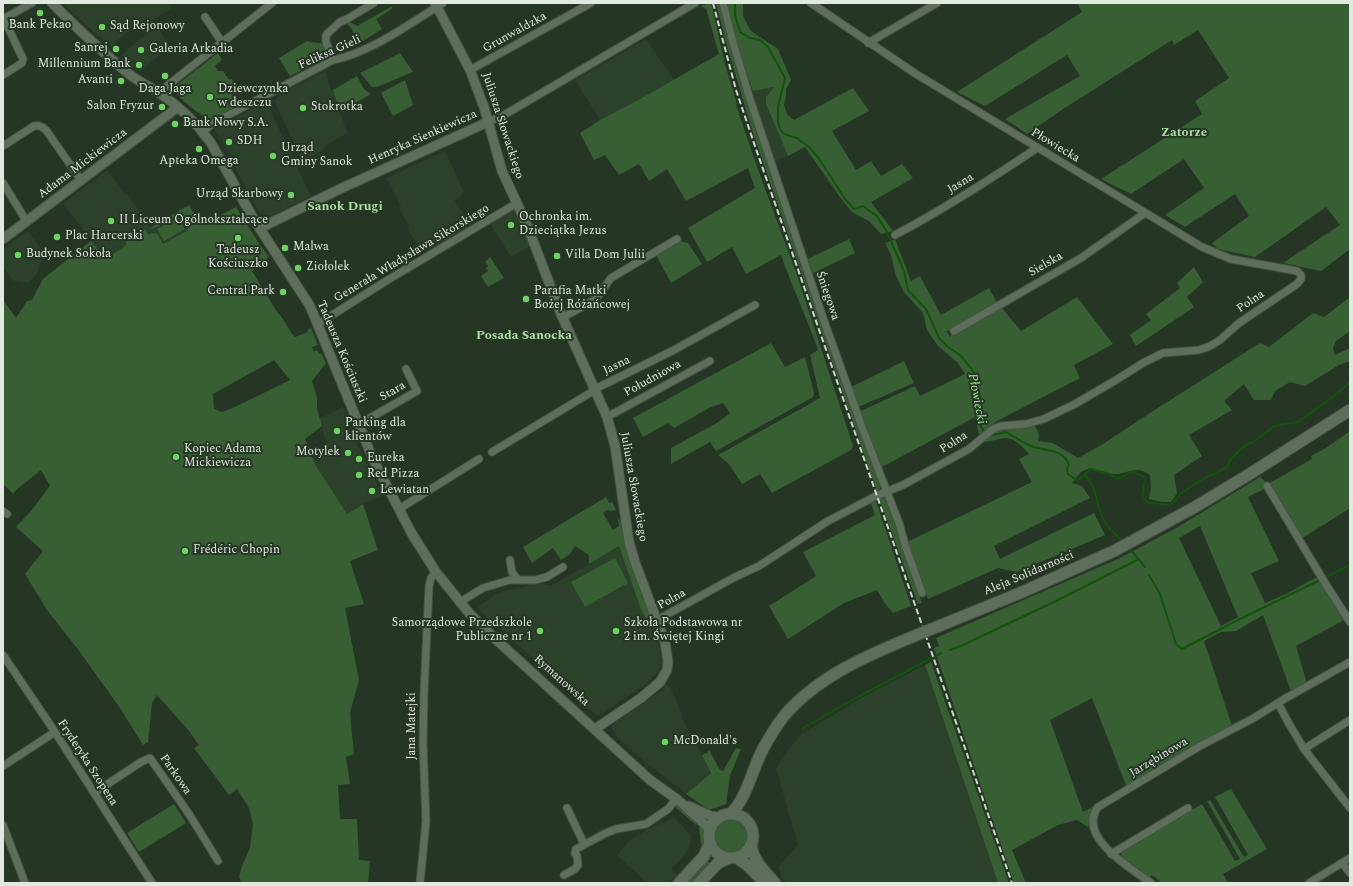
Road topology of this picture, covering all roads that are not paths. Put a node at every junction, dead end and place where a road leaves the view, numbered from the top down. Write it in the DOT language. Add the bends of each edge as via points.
graph roads {
  1 [pos="32,3"];
  2 [pos="52,3"];
  3 [pos="272,3"];
  4 [pos="374,3"];
  5 [pos="591,3"];
  6 [pos="695,3"];
  7 [pos="723,3"];
  8 [pos="811,3"];
  9 [pos="937,3"];
  10 [pos="439,4"];
  11 [pos="687,5"];
  12 [pos="205,17"];
  13 [pos="3,19"];
  14 [pos="222,42"];
  15 [pos="868,43"];
  16 [pos="333,60"];
  17 [pos="470,70"];
  18 [pos="3,75"];
  19 [pos="158,92"];
  20 [pos="178,107"];
  21 [pos="488,122"];
  22 [pos="203,132"];
  23 [pos="3,146"];
  24 [pos="1037,148"];
  25 [pos="82,180"];
  26 [pos="3,183"];
  27 [pos="517,203"];
  28 [pos="1145,213"];
  29 [pos="26,222"];
  30 [pos="260,228"];
  31 [pos="895,235"];
  32 [pos="3,239"];
  33 [pos="677,239"];
  34 [pos="1301,275"];
  35 [pos="755,305"];
  36 [pos="562,318"];
  37 [pos="318,324"];
  38 [pos="954,331"];
  39 [pos="710,361"];
  40 [pos="406,369"];
  41 [pos="595,389"];
  42 [pos="1350,410"];
  43 [pos="607,417"];
  44 [pos="358,425"];
  45 [pos="492,452"];
  46 [pos="479,459"];
  47 [pos="1267,486"];
  48 [pos="887,491"];
  49 [pos="399,509"];
  50 [pos="510,560"];
  51 [pos="563,567"];
  52 [pos="436,572"];
  53 [pos="518,580"];
  54 [pos="922,593"];
  55 [pos="460,602"];
  56 [pos="657,620"];
  57 [pos="1350,622"];
  58 [pos="3,656"];
  59 [pos="1350,662"];
  60 [pos="1278,703"];
  61 [pos="1350,720"];
  62 [pos="595,729"];
  63 [pos="55,732"];
  64 [pos="1304,749"];
  65 [pos="3,766"];
  66 [pos="748,784"];
  67 [pos="94,793"];
  68 [pos="677,799"];
  69 [pos="567,808"];
  70 [pos="1188,808"];
  71 [pos="1350,808"];
  72 [pos="725,815"];
  73 [pos="749,824"];
  74 [pos="3,825"];
  75 [pos="710,829"];
  76 [pos="710,843"];
  77 [pos="584,844"];
  78 [pos="751,845"];
  79 [pos="1111,854"];
  80 [pos="733,858"];
  81 [pos="1350,858"];
  82 [pos="218,861"];
  83 [pos="1342,864"];
  84 [pos="1350,873"];
  85 [pos="564,875"];
  86 [pos="25,883"];
  87 [pos="152,883"];
  88 [pos="420,883"];
  89 [pos="679,883"];
  90 [pos="699,883"];
  91 [pos="765,883"];
  92 [pos="775,883"];
  93 [pos="1151,883"];
  94 [pos="1309,883"];
  1 -- 13 [label="street"];
  2 -- 19 [label="street, Tadeusza Kościuszki" via="107,55 131,75"];
  3 -- 14 [label="street"];
  4 -- 16 [label="street" via="340,22 326,35"];
  5 -- 17 [label="street, Grunwaldzka"];
  6 -- 11 [label="street, Henryka Sienkiewicza"];
  7 -- 48 [label="street, Śniegowa" via="750,99 821,311"];
  8 -- 15 [label="street, Płowiecka"];
  9 -- 15 [label="street"];
  10 -- 16 [label="street, Feliksa Gieli" via="366,49 346,58"];
  10 -- 17 [label="street, Juliusza Słowackiego"];
  11 -- 21 [label="street, Henryka Sienkiewicza" via="504,115"];
  12 -- 14 [label="street"];
  13 -- 18 [label="street" via="23,59 22,63"];
  14 -- 19 [label="street"];
  15 -- 24 [label="street, Płowiecka"];
  16 -- 22 [label="street, Feliksa Gieli" via="213,123"];
  17 -- 21 [label="street, Juliusza Słowackiego"];
  19 -- 20 [label="street, Tadeusza Kościuszki"];
  20 -- 22 [label="street, Tadeusza Kościuszki"];
  20 -- 25 [label="street, Adama Mickiewicza"];
  21 -- 27 [label="street, Juliusza Słowackiego" via="502,171"];
  21 -- 30 [label="street, Henryka Sienkiewicza"];
  22 -- 30 [label="street, Tadeusza Kościuszki"];
  23 -- 25 [label="street" via="29,128 38,125 46,130"];
  24 -- 28 [label="street, Płowiecka"];
  24 -- 31 [label="street, Jasna" via="926,219"];
  25 -- 29 [label="street, Adama Mickiewicza"];
  26 -- 29 [label="street"];
  27 -- 36 [label="street, Juliusza Słowackiego"];
  27 -- 37 [label="street, Generała Władysława Sikorskiego"];
  28 -- 34 [label="street, Płowiecka" via="1216,254 1297,271"];
  28 -- 38 [label="street, Sielska" via="1081,258"];
  29 -- 32 [label="street, Adama Mickiewicza"];
  30 -- 37 [label="street, Tadeusza Kościuszki"];
  33 -- 36 [label="street" via="611,278 596,299"];
  34 -- 48 [label="street, Polna" via="1301,280 1297,284 1210,346 1198,350 1163,353 1044,420 1001,426 989,431 969,449"];
  35 -- 41 [label="street, Jasna" via="674,350"];
  36 -- 41 [label="street, Juliusza Słowackiego"];
  37 -- 44 [label="street, Tadeusza Kościuszki"];
  39 -- 43 [label="street, Południowa"];
  40 -- 44 [label="street, Stara" via="417,391"];
  41 -- 43 [label="street, Juliusza Słowackiego"];
  41 -- 45 [label="street, Jasna"];
  42 -- 66 [label="main road, Aleja Solidarności, bridge" via="1195,507 1114,551 868,656 825,679 783,718 762,750"];
  43 -- 56 [label="street, Juliusza Słowackiego" via="616,446 629,542"];
  44 -- 49 [label="street, Tadeusza Kościuszki"];
  46 -- 49 [label="street"];
  47 -- 57 [label="street"];
  48 -- 54 [label="street, Śniegowa"];
  48 -- 56 [label="street, Polna" via="828,521 759,566"];
  49 -- 52 [label="street, Tadeusza Kościuszki"];
  50 -- 53 [label="street" via="512,572"];
  51 -- 53 [label="street" via="547,577 529,581"];
  52 -- 55 [label="street, Rymanowska"];
  52 -- 88 [label="street, Jana Matejki" via="430,578 428,593 423,729 426,821"];
  53 -- 55 [label="street" via="483,588"];
  55 -- 62 [label="street, Rymanowska" via="491,635"];
  56 -- 62 [label="street, Juliusza Słowackiego" via="668,655 665,676 655,688"];
  58 -- 63 [label="street, Fryderyka Szopena"];
  59 -- 60 [label="street, Jarzębinowa"];
  60 -- 64 [label="street"];
  60 -- 79 [label="street, Jarzębinowa" via="1098,807 1094,812 1095,829 1099,839"];
  61 -- 64 [label="street"];
  62 -- 68 [label="street, Rymanowska" via="650,780"];
  63 -- 65 [label="street"];
  63 -- 67 [label="street, Fryderyka Szopena"];
  64 -- 71 [label="street"];
  66 -- 72 [label="main road, Aleja Solidarności" via="738,805"];
  66 -- 73 [label="main road, Aleja Solidarności" via="746,814"];
  67 -- 82 [label="street, Parkowa" via="150,758"];
  67 -- 87 [label="street, Fryderyka Szopena"];
  68 -- 72 [label="street, Rymanowska" via="706,815"];
  68 -- 75 [label="street, Rymanowska"];
  68 -- 77 [label="street" via="668,809 646,824 616,829"];
  69 -- 77 [label="street"];
  70 -- 79 [label="street"];
  72 -- 73 [label="main road" via="741,816"];
  72 -- 75 [label="main road" via="712,824"];
  73 -- 78 [label="main road" via="753,834"];
  74 -- 86 [label="street"];
  75 -- 76 [label="main road"];
  76 -- 80 [label="main road" via="717,854"];
  76 -- 89 [label="main road" via="704,856"];
  77 -- 85 [label="street" via="575,852 578,865"];
  78 -- 80 [label="main road" via="747,851"];
  78 -- 92 [label="main road" via="755,858"];
  79 -- 93 [label="street, Jarzębinowa"];
  80 -- 90 [label="main road" via="718,863"];
  80 -- 91 [label="main road" via="747,865"];
  81 -- 83 [label="street"];
  83 -- 84 [label="street"];
  83 -- 94 [label="street"];
}
